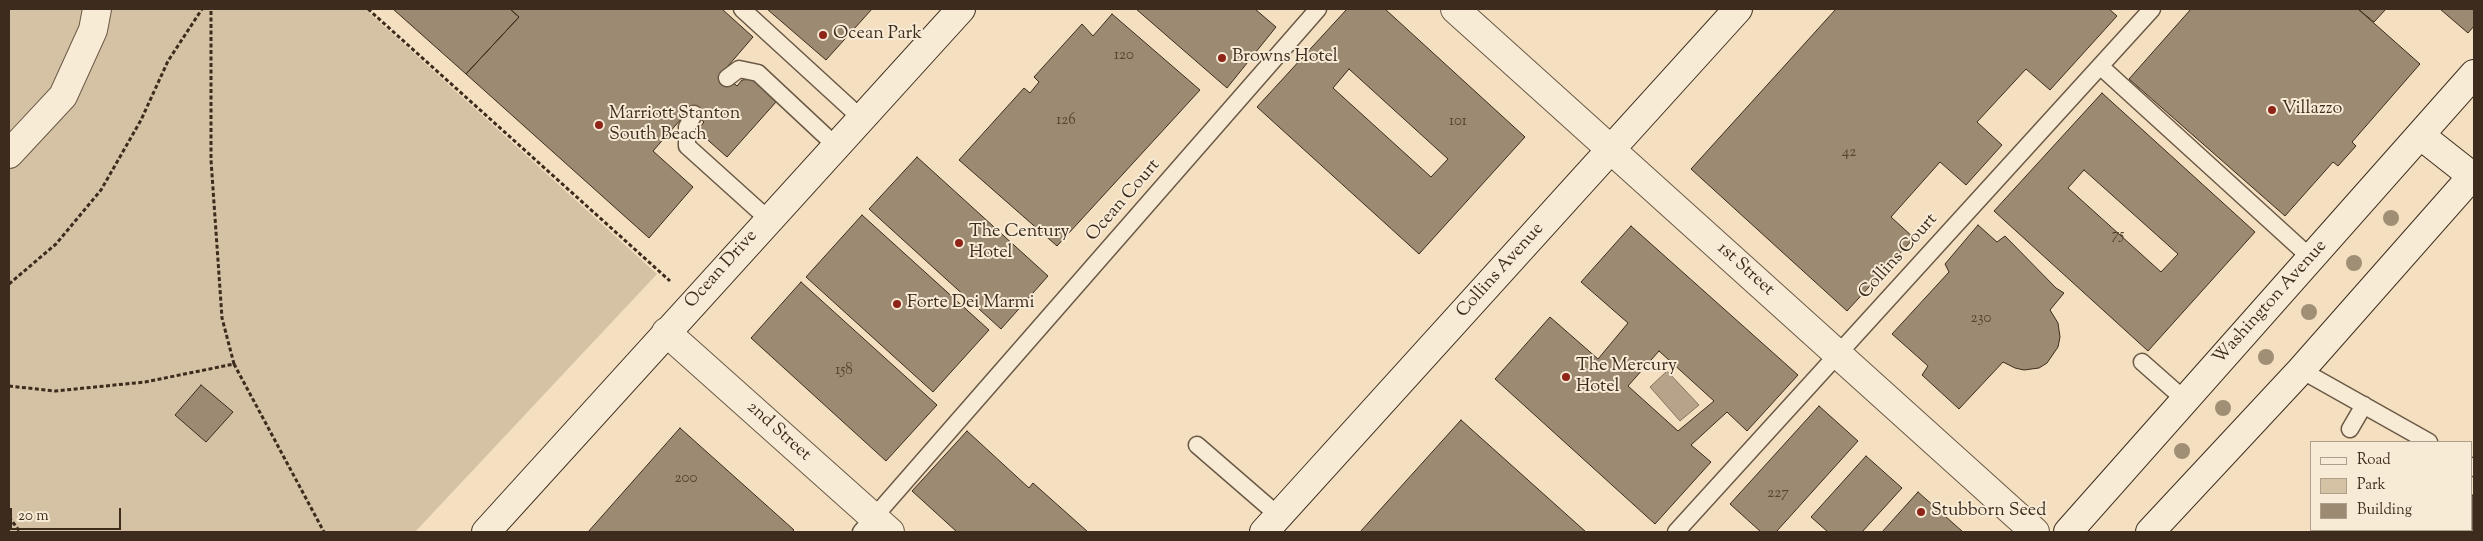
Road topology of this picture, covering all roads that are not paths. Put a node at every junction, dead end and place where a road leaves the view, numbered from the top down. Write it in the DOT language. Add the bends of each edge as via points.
graph roads {
  1 [pos="98,9"];
  2 [pos="742,9"];
  3 [pos="961,9"];
  4 [pos="1318,9"];
  5 [pos="1455,9"];
  6 [pos="1738,9"];
  7 [pos="2152,9"];
  8 [pos="2100,66"];
  9 [pos="2474,74"];
  10 [pos="727,78"];
  11 [pos="694,114"];
  12 [pos="861,118"];
  13 [pos="2420,135"];
  14 [pos="835,146"];
  15 [pos="1610,151"];
  16 [pos="9,154"];
  17 [pos="2474,175"];
  18 [pos="768,219"];
  19 [pos="2311,258"];
  20 [pos="666,332"];
  21 [pos="1839,353"];
  22 [pos="2142,362"];
  23 [pos="2301,370"];
  24 [pos="2185,400"];
  25 [pos="2364,406"];
  26 [pos="2350,430"];
  27 [pos="2427,441"];
  28 [pos="1197,445"];
  29 [pos="1271,524"];
  30 [pos="875,528"];
  31 [pos="486,532"];
  32 [pos="1676,532"];
  33 [pos="2035,532"];
  34 [pos="2068,532"];
  35 [pos="2150,532"];
  1 -- 16 [label="street" via="93,30 63,96"];
  2 -- 12 [label="lane"];
  3 -- 12 [label="street, Ocean Drive"];
  4 -- 30 [label="lane, Ocean Court"];
  5 -- 15 [label="street, 1st Street"];
  6 -- 15 [label="street, Collins Avenue"];
  7 -- 8 [label="lane, Collins Court"];
  8 -- 19 [label="lane"];
  8 -- 21 [label="lane, Collins Court"];
  9 -- 13 [label="street, Washington Avenue"];
  10 -- 14 [label="lane" via="739,70 758,73"];
  11 -- 18 [label="lane" via="687,127 686,146"];
  12 -- 14 [label="street, Ocean Drive"];
  13 -- 17 [label="street"];
  13 -- 19 [label="street, Washington Avenue"];
  14 -- 18 [label="street, Ocean Drive"];
  15 -- 21 [label="street, 1st Street"];
  15 -- 29 [label="street, Collins Avenue"];
  17 -- 23 [label="street"];
  18 -- 20 [label="street, Ocean Drive"];
  19 -- 24 [label="street, Washington Avenue"];
  20 -- 30 [label="street, 2nd Street"];
  20 -- 31 [label="street, Ocean Drive"];
  21 -- 32 [label="lane, Collins Court"];
  21 -- 33 [label="street, 1st Street"];
  22 -- 24 [label="lane"];
  23 -- 25 [label="lane"];
  23 -- 35 [label="street"];
  24 -- 34 [label="street, Washington Avenue"];
  25 -- 26 [label="lane"];
  25 -- 27 [label="lane"];
  28 -- 29 [label="lane"];
}
